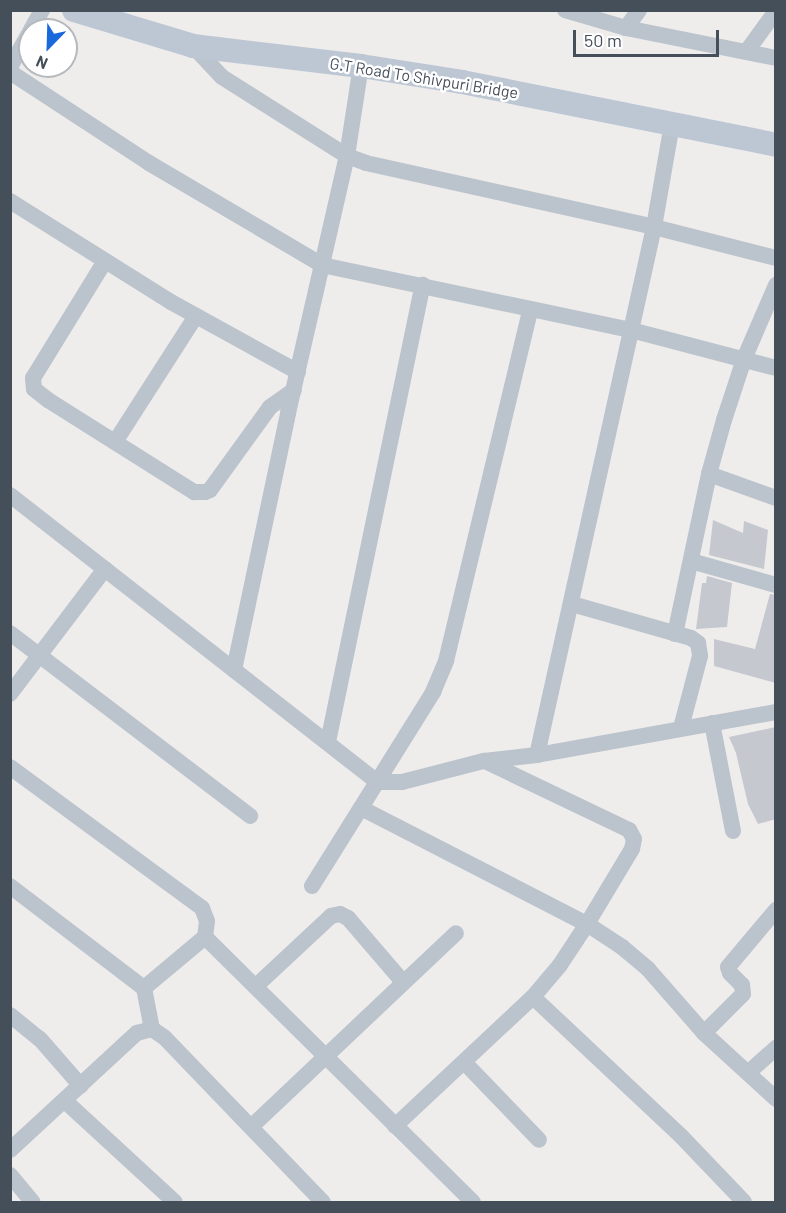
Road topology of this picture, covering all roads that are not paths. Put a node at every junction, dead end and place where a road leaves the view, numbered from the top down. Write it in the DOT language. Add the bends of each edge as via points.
graph roads {
  1 [pos="74,10"];
  2 [pos="565,10"];
  3 [pos="639,10"];
  4 [pos="776,10"];
  5 [pos="626,28"];
  6 [pos="193,46"];
  7 [pos="747,51"];
  8 [pos="18,53"];
  9 [pos="776,58"];
  10 [pos="361,66"];
  11 [pos="10,67"];
  12 [pos="10,72"];
  13 [pos="672,124"];
  14 [pos="776,145"];
  15 [pos="347,156"];
  16 [pos="12,206"];
  17 [pos="654,227"];
  18 [pos="776,258"];
  19 [pos="105,261"];
  20 [pos="322,266"];
  21 [pos="423,285"];
  22 [pos="776,285"];
  23 [pos="530,310"];
  24 [pos="196,316"];
  25 [pos="631,330"];
  26 [pos="744,359"];
  27 [pos="776,368"];
  28 [pos="298,372"];
  29 [pos="294,390"];
  30 [pos="115,442"];
  31 [pos="709,474"];
  32 [pos="10,495"];
  33 [pos="776,498"];
  34 [pos="691,561"];
  35 [pos="105,569"];
  36 [pos="776,585"];
  37 [pos="573,604"];
  38 [pos="10,633"];
  39 [pos="675,634"];
  40 [pos="39,656"];
  41 [pos="234,670"];
  42 [pos="10,694"];
  43 [pos="776,712"];
  44 [pos="712,723"];
  45 [pos="681,728"];
  46 [pos="328,741"];
  47 [pos="537,755"];
  48 [pos="484,761"];
  49 [pos="10,767"];
  50 [pos="378,782"];
  51 [pos="361,808"];
  52 [pos="250,816"];
  53 [pos="734,831"];
  54 [pos="10,886"];
  55 [pos="312,886"];
  56 [pos="776,910"];
  57 [pos="587,924"];
  58 [pos="456,933"];
  59 [pos="205,937"];
  60 [pos="403,982"];
  61 [pos="256,986"];
  62 [pos="144,988"];
  63 [pos="533,997"];
  64 [pos="10,1015"];
  65 [pos="152,1029"];
  66 [pos="704,1033"];
  67 [pos="776,1048"];
  68 [pos="325,1055"];
  69 [pos="464,1062"];
  70 [pos="748,1073"];
  71 [pos="81,1086"];
  72 [pos="776,1099"];
  73 [pos="65,1101"];
  74 [pos="395,1126"];
  75 [pos="251,1127"];
  76 [pos="539,1140"];
  77 [pos="10,1150"];
  78 [pos="10,1175"];
  79 [pos="33,1203"];
  80 [pos="175,1203"];
  81 [pos="323,1203"];
  82 [pos="473,1203"];
  83 [pos="744,1203"];
  1 -- 6 [label="street, G.T Road To Shivpuri Bridge"];
  2 -- 5 [label="street"];
  3 -- 5 [label="street"];
  4 -- 7 [label="street"];
  5 -- 7 [label="street"];
  6 -- 10 [label="street, G.T Road To Shivpuri Bridge"];
  6 -- 15 [label="street" via="222,77"];
  7 -- 9 [label="street"];
  8 -- 11 [label="street"];
  10 -- 13 [label="street, G.T Road To Shivpuri Bridge"];
  10 -- 15 [label="street"];
  12 -- 20 [label="street" via="149,163"];
  13 -- 14 [label="street, G.T Road To Shivpuri Bridge"];
  13 -- 17 [label="street"];
  15 -- 17 [label="street" via="382,168"];
  15 -- 20 [label="street"];
  16 -- 19 [label="street"];
  17 -- 18 [label="street"];
  17 -- 25 [label="street"];
  19 -- 24 [label="street"];
  19 -- 30 [label="street" via="32,384 48,400"];
  20 -- 21 [label="street"];
  20 -- 28 [label="street"];
  21 -- 23 [label="street"];
  21 -- 46 [label="street"];
  22 -- 26 [label="street"];
  23 -- 25 [label="street"];
  23 -- 50 [label="street" via="447,661"];
  24 -- 28 [label="street"];
  24 -- 30 [label="street"];
  25 -- 26 [label="street"];
  25 -- 37 [label="street"];
  26 -- 27 [label="street"];
  26 -- 31 [label="street"];
  28 -- 29 [label="street"];
  29 -- 30 [label="street" via="270,407 205,492 194,492"];
  29 -- 41 [label="street"];
  31 -- 33 [label="street"];
  31 -- 34 [label="street"];
  32 -- 35 [label="street"];
  34 -- 36 [label="street"];
  34 -- 39 [label="street"];
  35 -- 40 [label="street"];
  35 -- 41 [label="street"];
  37 -- 39 [label="street"];
  37 -- 47 [label="street"];
  38 -- 40 [label="street"];
  39 -- 45 [label="street" via="698,643 700,656"];
  40 -- 42 [label="street"];
  40 -- 52 [label="street"];
  41 -- 46 [label="street"];
  43 -- 44 [label="street"];
  44 -- 45 [label="street"];
  44 -- 53 [label="street"];
  45 -- 47 [label="street"];
  46 -- 50 [label="street"];
  47 -- 48 [label="street"];
  48 -- 50 [label="street" via="402,782"];
  48 -- 57 [label="street" via="629,830 634,838 632,849"];
  49 -- 59 [label="street" via="202,908 207,921"];
  50 -- 51 [label="street"];
  51 -- 55 [label="street"];
  51 -- 57 [label="street"];
  54 -- 62 [label="street"];
  56 -- 66 [label="street" via="728,968 742,985 743,994"];
  57 -- 63 [label="street"];
  57 -- 66 [label="street" via="622,946 648,969"];
  58 -- 60 [label="street"];
  59 -- 61 [label="street"];
  59 -- 62 [label="street"];
  60 -- 61 [label="street" via="348,918 340,914 331,916"];
  60 -- 68 [label="street"];
  61 -- 68 [label="street"];
  62 -- 65 [label="street"];
  63 -- 69 [label="street"];
  63 -- 83 [label="street" via="681,1136"];
  64 -- 71 [label="street" via="40,1039"];
  65 -- 71 [label="street" via="136,1033"];
  65 -- 75 [label="street"];
  66 -- 70 [label="street"];
  67 -- 70 [label="street"];
  68 -- 74 [label="street"];
  68 -- 75 [label="street"];
  69 -- 74 [label="street"];
  69 -- 76 [label="street"];
  70 -- 72 [label="street"];
  71 -- 73 [label="street"];
  73 -- 77 [label="street"];
  73 -- 80 [label="street"];
  74 -- 82 [label="street"];
  75 -- 81 [label="street"];
  78 -- 79 [label="street"];
}
